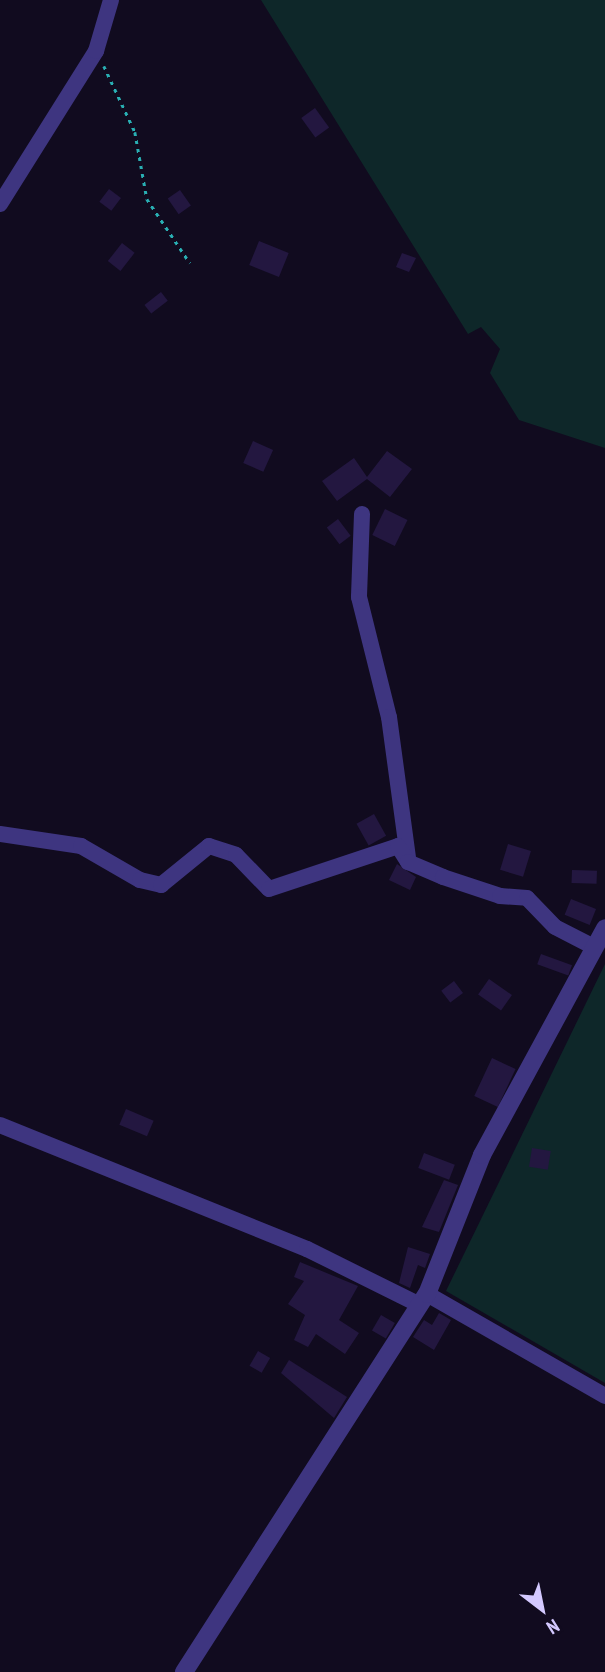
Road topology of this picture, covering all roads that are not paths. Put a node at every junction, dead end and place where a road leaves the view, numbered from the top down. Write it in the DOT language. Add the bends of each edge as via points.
graph roads {
  1 [pos="111,0"];
  2 [pos="0,204"];
  3 [pos="362,514"];
  4 [pos="0,834"];
  5 [pos="408,862"];
  6 [pos="605,928"];
  7 [pos="594,947"];
  8 [pos="0,1125"];
  9 [pos="423,1300"];
  10 [pos="605,1396"];
  11 [pos="184,1672"];
  1 -- 2 [label="street" via="96,51"];
  3 -- 5 [label="street" via="359,597 389,717"];
  4 -- 5 [label="street" via="81,846 140,880 161,885 209,846 236,855 269,889 398,846"];
  5 -- 7 [label="street" via="470,887 527,898 555,927"];
  6 -- 7 [label="street"];
  7 -- 9 [label="street" via="482,1155"];
  8 -- 9 [label="street" via="307,1248"];
  9 -- 10 [label="street"];
  9 -- 11 [label="street"];
}
